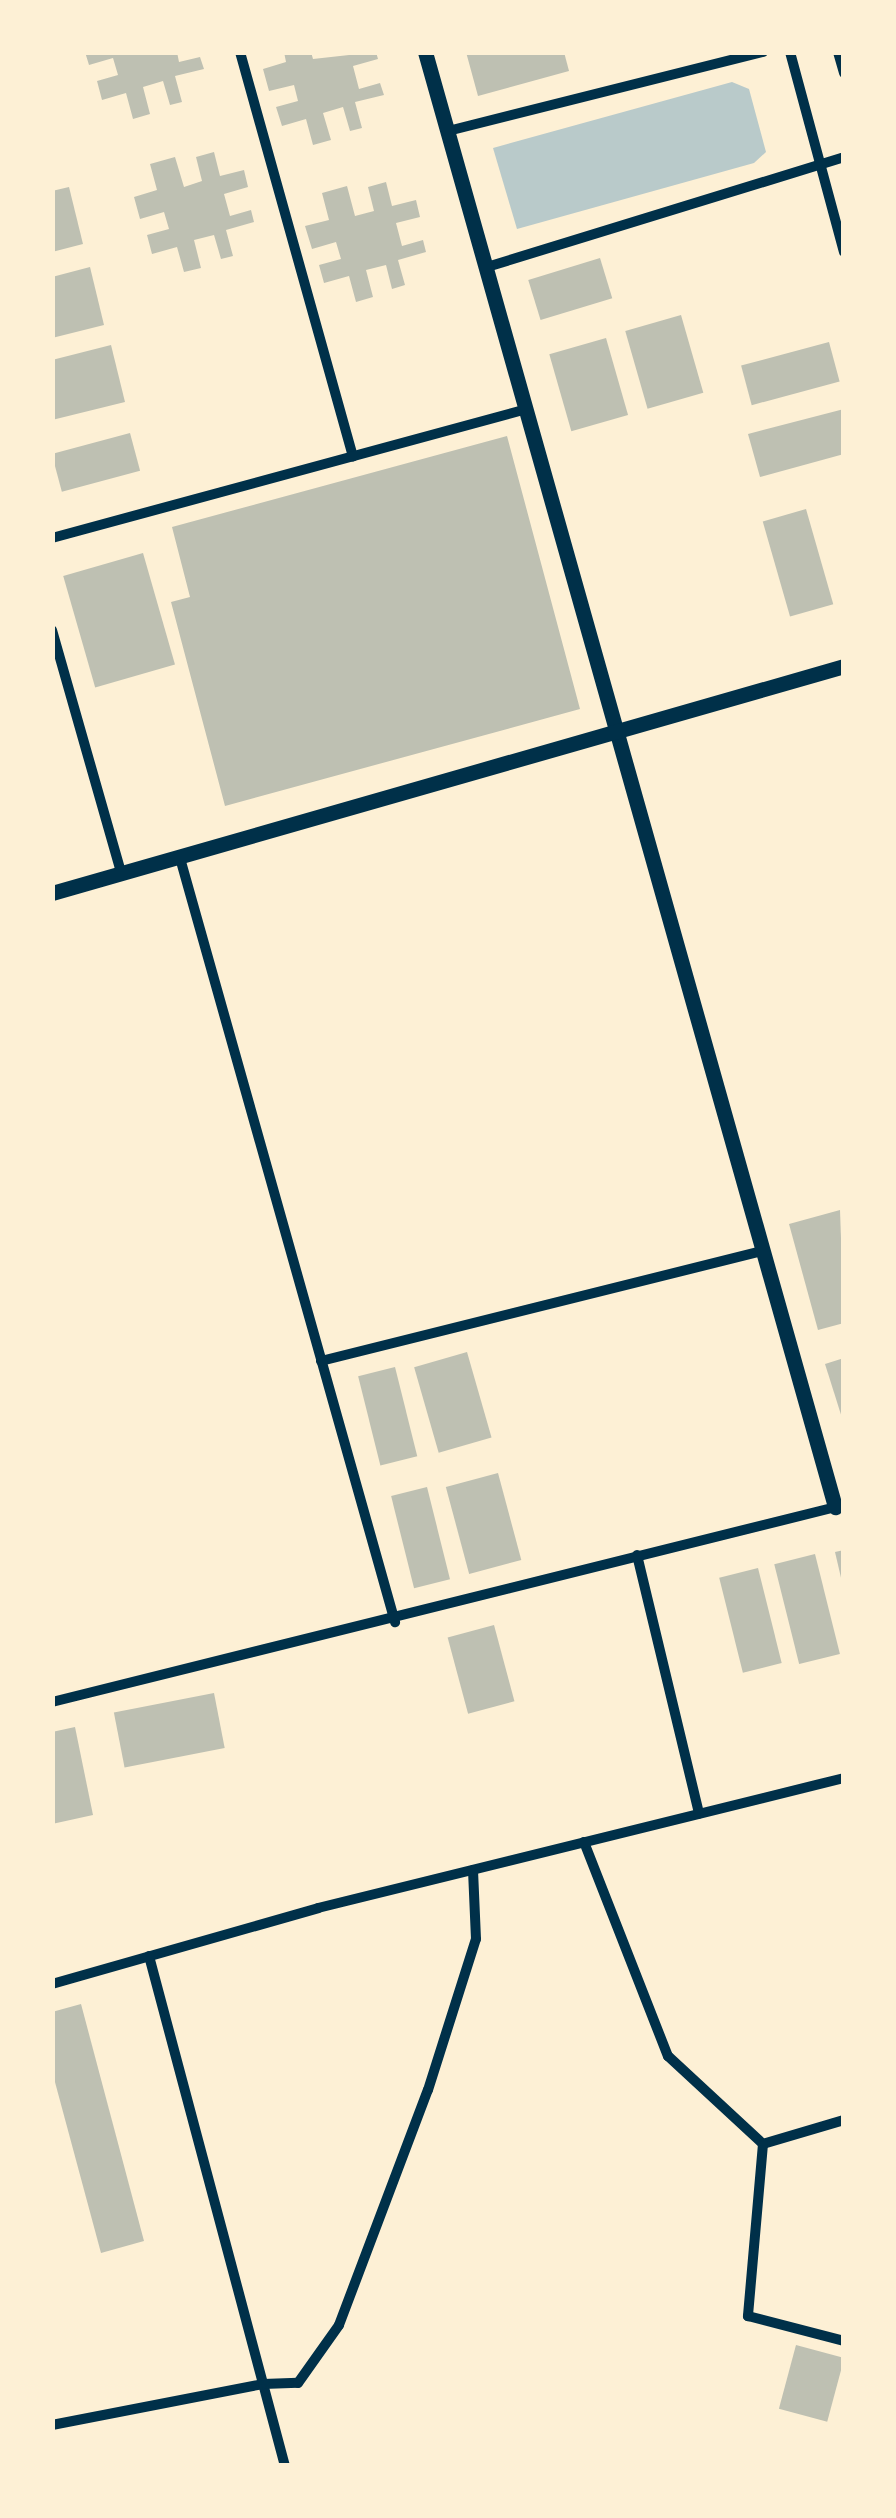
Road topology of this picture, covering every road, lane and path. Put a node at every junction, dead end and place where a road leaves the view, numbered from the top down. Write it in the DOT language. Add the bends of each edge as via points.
graph roads {
  1 [pos="240,52"];
  2 [pos="426,52"];
  3 [pos="763,52"];
  4 [pos="790,52"];
  5 [pos="838,52"];
  6 [pos="844,74"];
  7 [pos="448,131"];
  8 [pos="844,157"];
  9 [pos="820,164"];
  10 [pos="844,252"];
  11 [pos="487,267"];
  12 [pos="527,409"];
  13 [pos="353,456"];
  14 [pos="52,538"];
  15 [pos="52,630"];
  16 [pos="844,666"];
  17 [pos="617,731"];
  18 [pos="180,858"];
  19 [pos="122,875"];
  20 [pos="52,893"];
  21 [pos="763,1250"];
  22 [pos="321,1361"];
  23 [pos="839,1506"];
  24 [pos="637,1555"];
  25 [pos="395,1622"];
  26 [pos="52,1702"];
  27 [pos="844,1778"];
  28 [pos="699,1814"];
  29 [pos="584,1842"];
  30 [pos="473,1870"];
  31 [pos="149,1956"];
  32 [pos="52,1984"];
  33 [pos="844,2120"];
  34 [pos="764,2144"];
  35 [pos="844,2341"];
  36 [pos="263,2384"];
  37 [pos="52,2424"];
  38 [pos="284,2466"];
  1 -- 13 [label="street"];
  2 -- 7 [label="street"];
  3 -- 7 [label="street"];
  4 -- 9 [label="street"];
  5 -- 6 [label="street"];
  7 -- 11 [label="street"];
  8 -- 9 [label="street"];
  9 -- 10 [label="street"];
  9 -- 11 [label="street"];
  11 -- 12 [label="street"];
  12 -- 13 [label="street"];
  12 -- 17 [label="street"];
  13 -- 14 [label="street"];
  15 -- 19 [label="street"];
  16 -- 17 [label="street"];
  17 -- 18 [label="street"];
  17 -- 21 [label="street"];
  18 -- 19 [label="street"];
  18 -- 22 [label="street"];
  19 -- 20 [label="street"];
  21 -- 22 [label="street"];
  21 -- 23 [label="street"];
  22 -- 25 [label="street"];
  23 -- 24 [label="street"];
  24 -- 25 [label="street"];
  24 -- 28 [label="street"];
  25 -- 26 [label="street"];
  27 -- 28 [label="street"];
  28 -- 29 [label="street"];
  29 -- 30 [label="street"];
  29 -- 34 [label="street" via="668,2056"];
  30 -- 31 [label="street"];
  30 -- 36 [label="street" via="476,1939 340,2325 298,2383"];
  31 -- 32 [label="street"];
  31 -- 36 [label="street"];
  33 -- 34 [label="street"];
  34 -- 35 [label="street" via="748,2316"];
  36 -- 37 [label="street"];
  36 -- 38 [label="street"];
}
